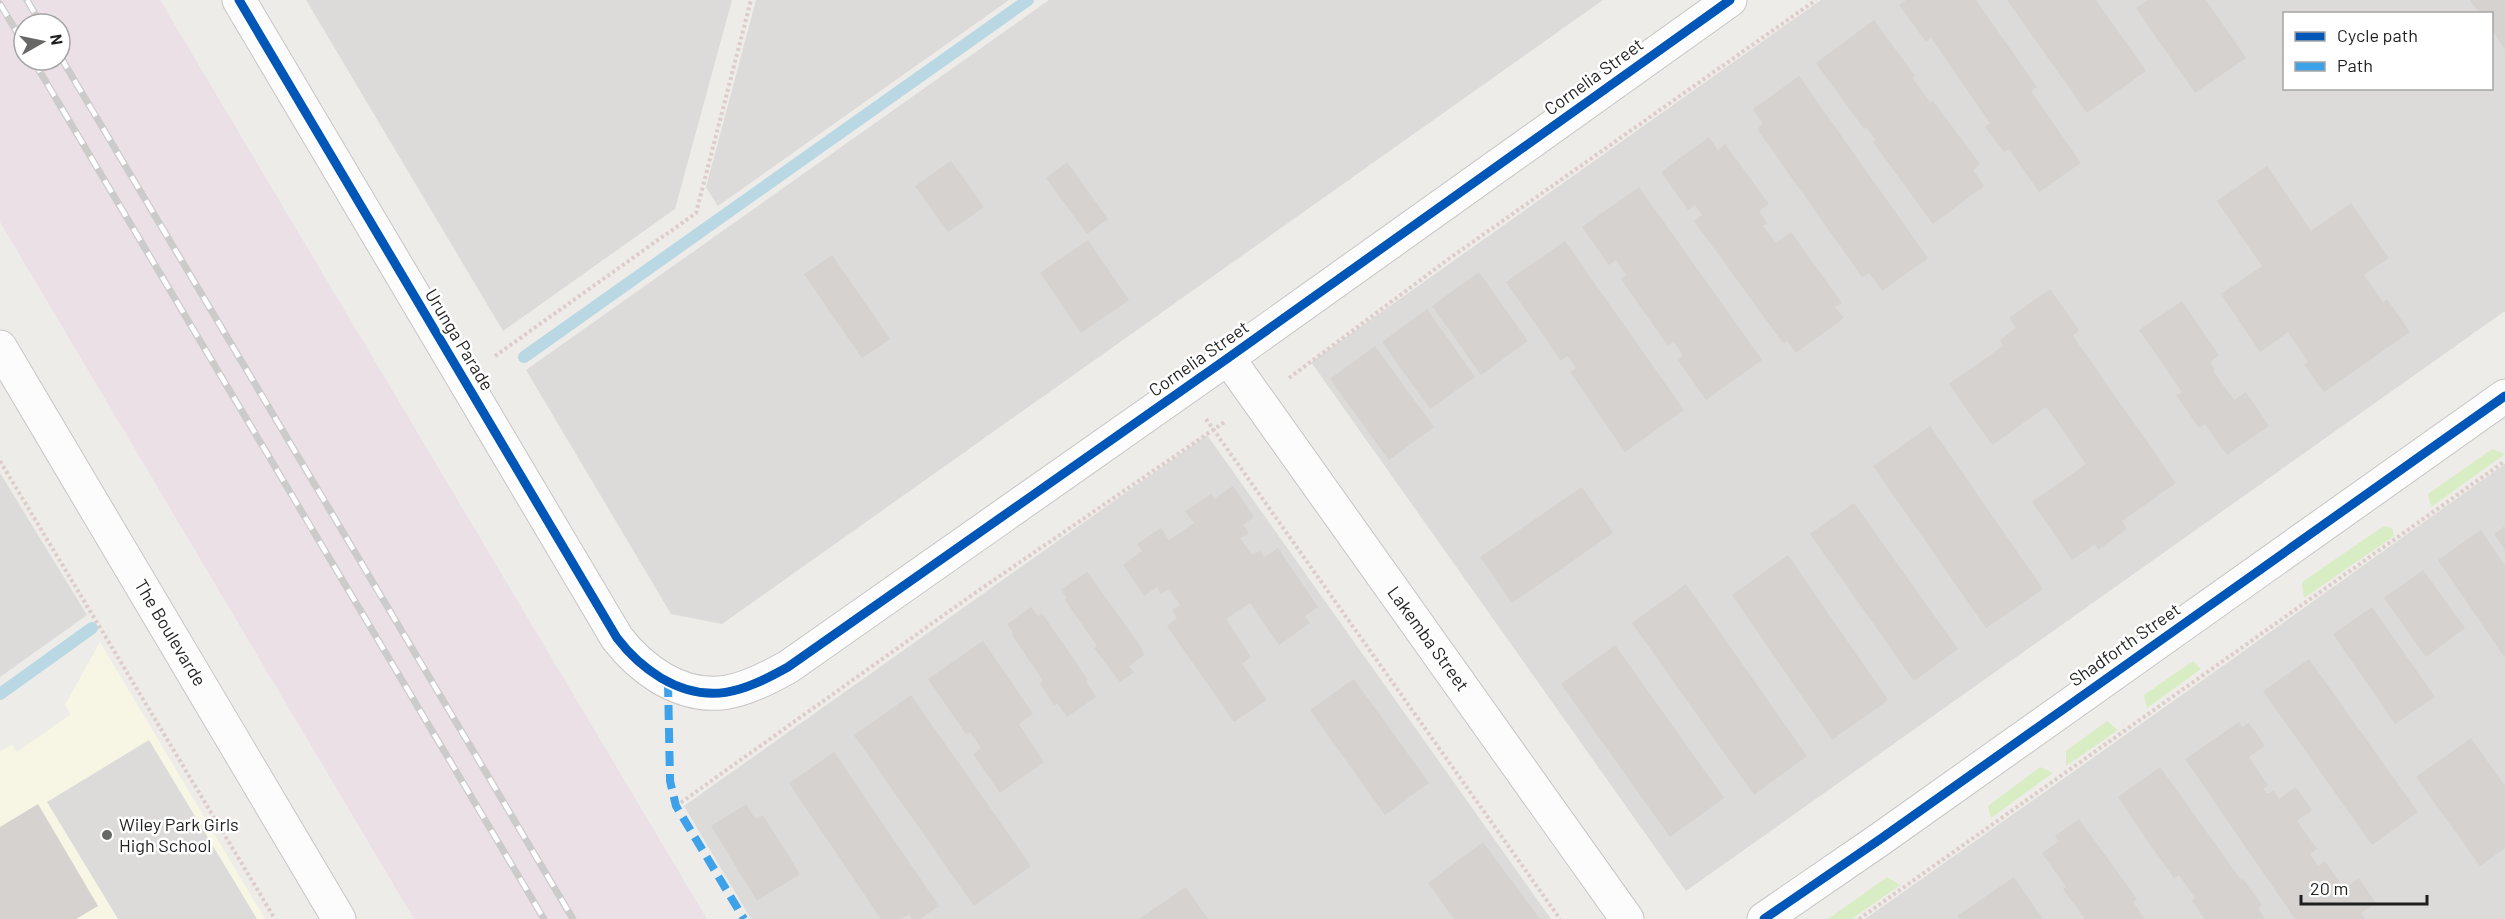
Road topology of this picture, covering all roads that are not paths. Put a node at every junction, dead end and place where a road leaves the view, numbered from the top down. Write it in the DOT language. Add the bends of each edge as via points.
graph roads {
  1 [pos="239,0"];
  2 [pos="1730,0"];
  3 [pos="0,347"];
  4 [pos="1228,358"];
  5 [pos="2505,396"];
  6 [pos="668,682"];
  7 [pos="339,919"];
  8 [pos="1627,919"];
  9 [pos="1764,919"];
  1 -- 6 [label="street, Urunga Parade" via="617,638 645,668"];
  2 -- 4 [label="street, Cornelia Street"];
  3 -- 7 [label="street, The Boulevarde"];
  4 -- 6 [label="street, Cornelia Street" via="764,681 736,691 710,694 690,692"];
  4 -- 8 [label="street, Lakemba Street"];
  5 -- 9 [label="street, Shadforth Street"];
}
